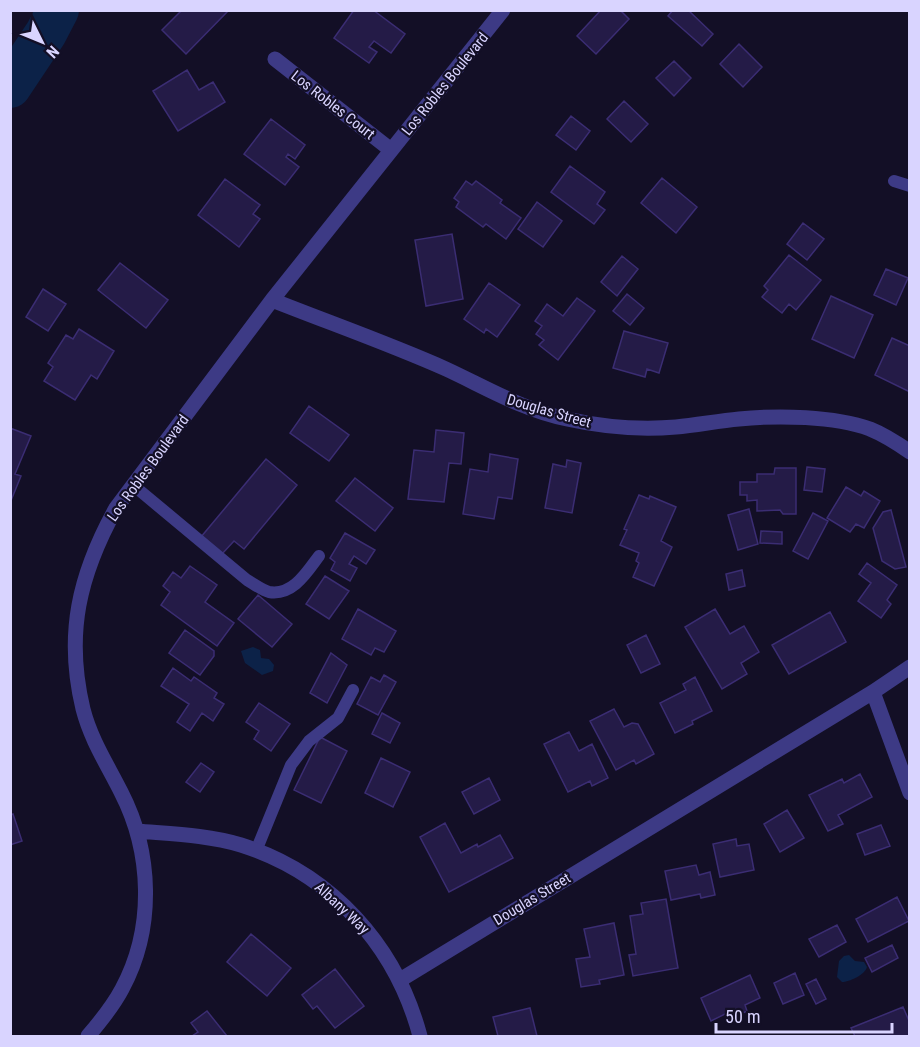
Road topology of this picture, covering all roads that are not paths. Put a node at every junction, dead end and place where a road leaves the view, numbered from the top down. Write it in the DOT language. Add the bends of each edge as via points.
graph roads {
  1 [pos="503,10"];
  2 [pos="275,59"];
  3 [pos="391,150"];
  4 [pos="894,181"];
  5 [pos="909,186"];
  6 [pos="272,300"];
  7 [pos="909,452"];
  8 [pos="134,485"];
  9 [pos="319,556"];
  10 [pos="909,667"];
  11 [pos="353,690"];
  12 [pos="873,692"];
  13 [pos="909,793"];
  14 [pos="137,831"];
  15 [pos="256,851"];
  16 [pos="400,980"];
  17 [pos="88,1036"];
  18 [pos="420,1036"];
  1 -- 3 [label="street, Los Robles Boulevard"];
  2 -- 3 [label="street, Los Robles Court"];
  3 -- 6 [label="street, Los Robles Boulevard"];
  4 -- 5 [label="lane"];
  6 -- 7 [label="street, Douglas Street" via="446,369 530,409 566,419 640,428 742,419 834,421 884,435"];
  6 -- 8 [label="street, Los Robles Boulevard"];
  8 -- 9 [label="lane" via="247,580 268,592 296,585"];
  8 -- 14 [label="street, Los Robles Boulevard" via="116,508 86,572 75,641 77,677 95,745"];
  10 -- 12 [label="street, Douglas Street"];
  11 -- 15 [label="lane" via="338,718 309,741 291,765"];
  12 -- 13 [label="street"];
  12 -- 16 [label="street, Douglas Street"];
  14 -- 15 [label="street, Albany Way" via="205,837"];
  14 -- 17 [label="street, Los Robles Boulevard" via="145,867 146,904 141,939 122,989"];
  15 -- 16 [label="street, Albany Way" via="308,877 330,893 375,939"];
  16 -- 18 [label="street, Albany Way"];
}
